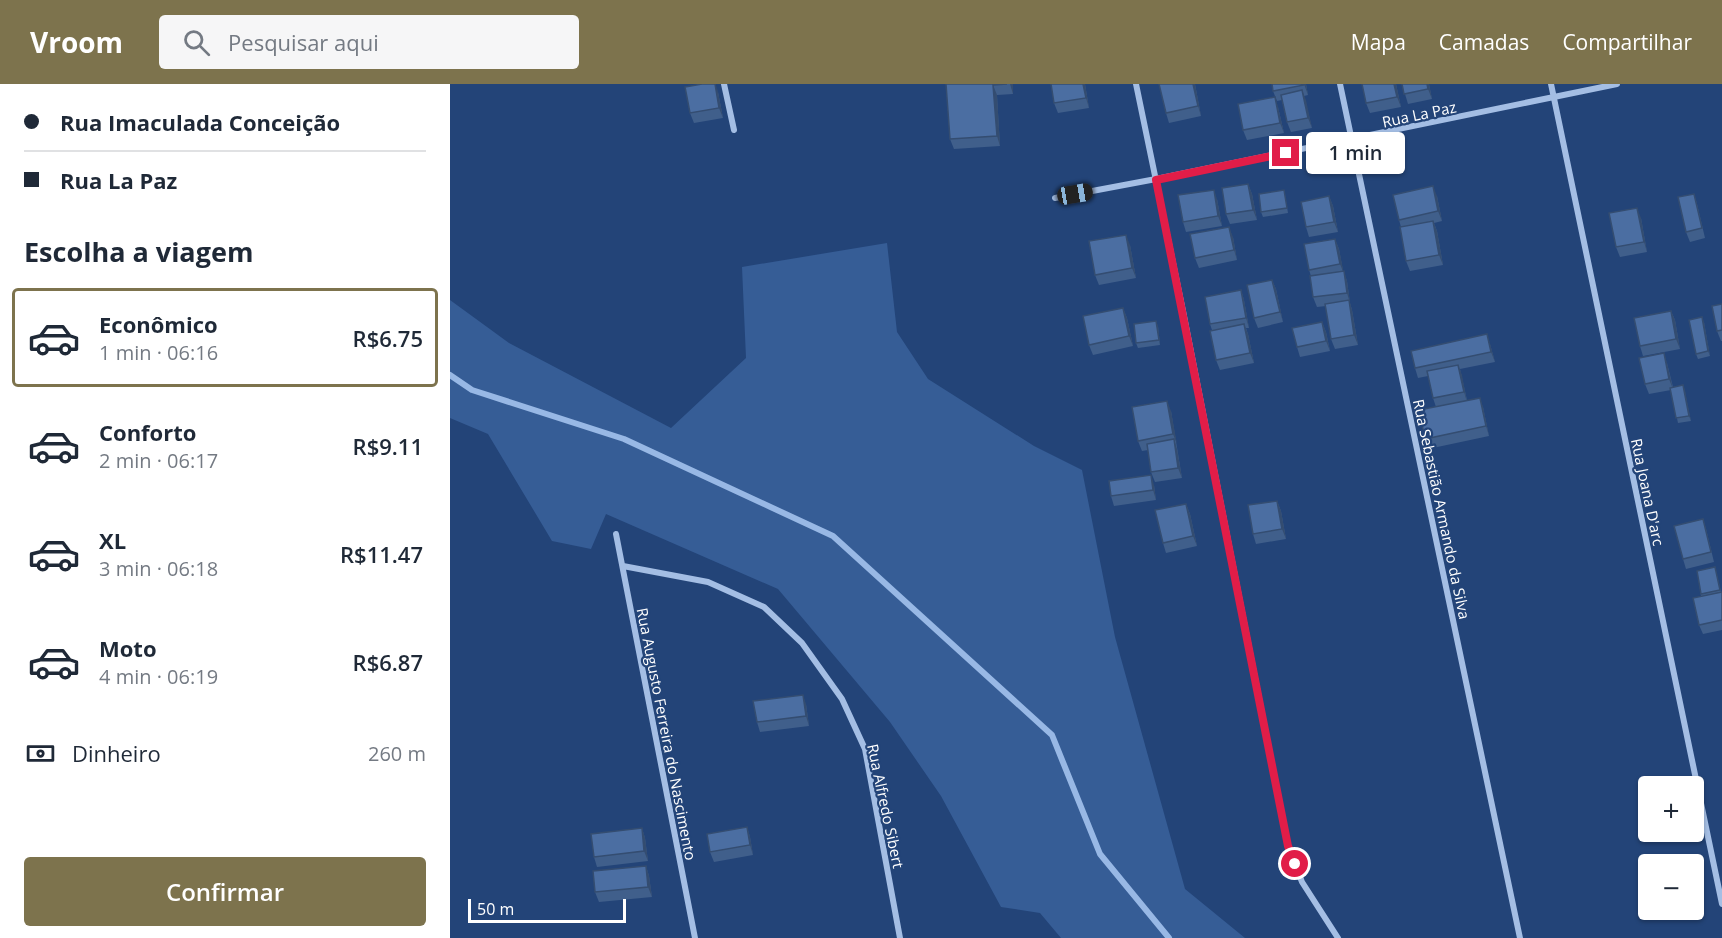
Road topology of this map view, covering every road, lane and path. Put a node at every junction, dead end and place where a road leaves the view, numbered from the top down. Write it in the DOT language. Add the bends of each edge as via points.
graph roads {
  1 [pos="724,84"];
  2 [pos="1136,84"];
  3 [pos="1340,84"];
  4 [pos="1551,84"];
  5 [pos="1617,84"];
  6 [pos="1554,98"];
  7 [pos="734,130"];
  8 [pos="1352,140"];
  9 [pos="1156,180"];
  10 [pos="1054,198"];
  11 [pos="616,534"];
  12 [pos="623,566"];
  13 [pos="1722,904"];
  14 [pos="694,938"];
  15 [pos="900,938"];
  16 [pos="1338,938"];
  17 [pos="1520,938"];
  1 -- 7 [label="street"];
  2 -- 9 [label="street"];
  3 -- 8 [label="street, Rua Sebastião Armando da Silva"];
  4 -- 6 [label="street, Rua Joana D'arc"];
  5 -- 6 [label="street, Rua La Paz"];
  6 -- 8 [label="street, Rua La Paz"];
  6 -- 13 [label="street, Rua Joana D'arc"];
  8 -- 9 [label="street, Rua La Paz"];
  8 -- 17 [label="street, Rua Sebastião Armando da Silva"];
  9 -- 10 [label="street, Rua La Paz"];
  9 -- 16 [label="street" via="1288,846 1302,882"];
  11 -- 12 [label="street, Rua Augusto Ferreira do Nascimento"];
  12 -- 14 [label="street, Rua Augusto Ferreira do Nascimento"];
  12 -- 15 [label="street, Rua Alfredo Sibert" via="708,582 764,607 802,643 842,699 865,749"];
}
